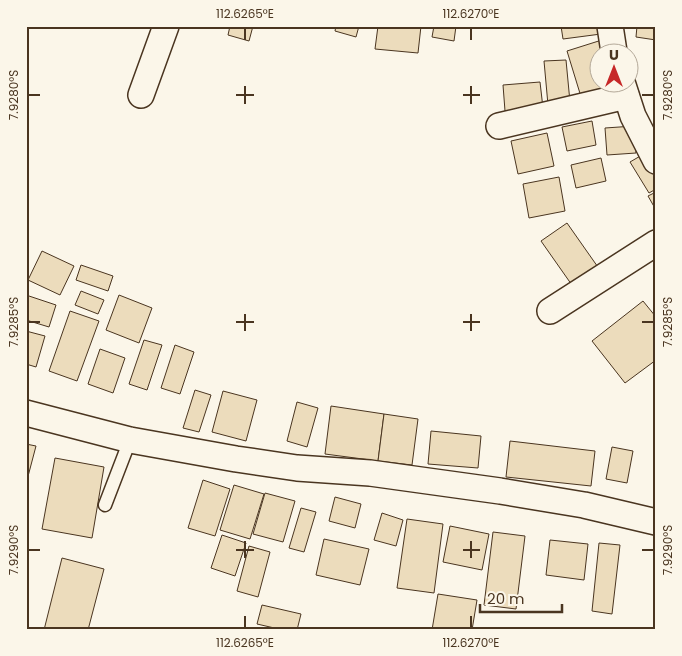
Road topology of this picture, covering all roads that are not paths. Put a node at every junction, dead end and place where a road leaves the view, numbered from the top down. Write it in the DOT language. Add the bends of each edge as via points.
graph roads {
  1 [pos="166,26"];
  2 [pos="610,26"];
  3 [pos="612,42"];
  4 [pos="614,92"];
  5 [pos="625,92"];
  6 [pos="141,95"];
  7 [pos="499,126"];
  8 [pos="656,161"];
  9 [pos="656,243"];
  10 [pos="550,311"];
  11 [pos="26,413"];
  12 [pos="130,440"];
  13 [pos="105,504"];
  14 [pos="656,522"];
  1 -- 6 [label="street"];
  2 -- 3 [label="street"];
  4 -- 7 [label="street"];
  5 -- 8 [label="street" via="642,136"];
  9 -- 10 [label="street"];
  11 -- 12 [label="street"];
  12 -- 13 [label="lane"];
  12 -- 14 [label="street" via="254,462 370,473 584,504"];
}
